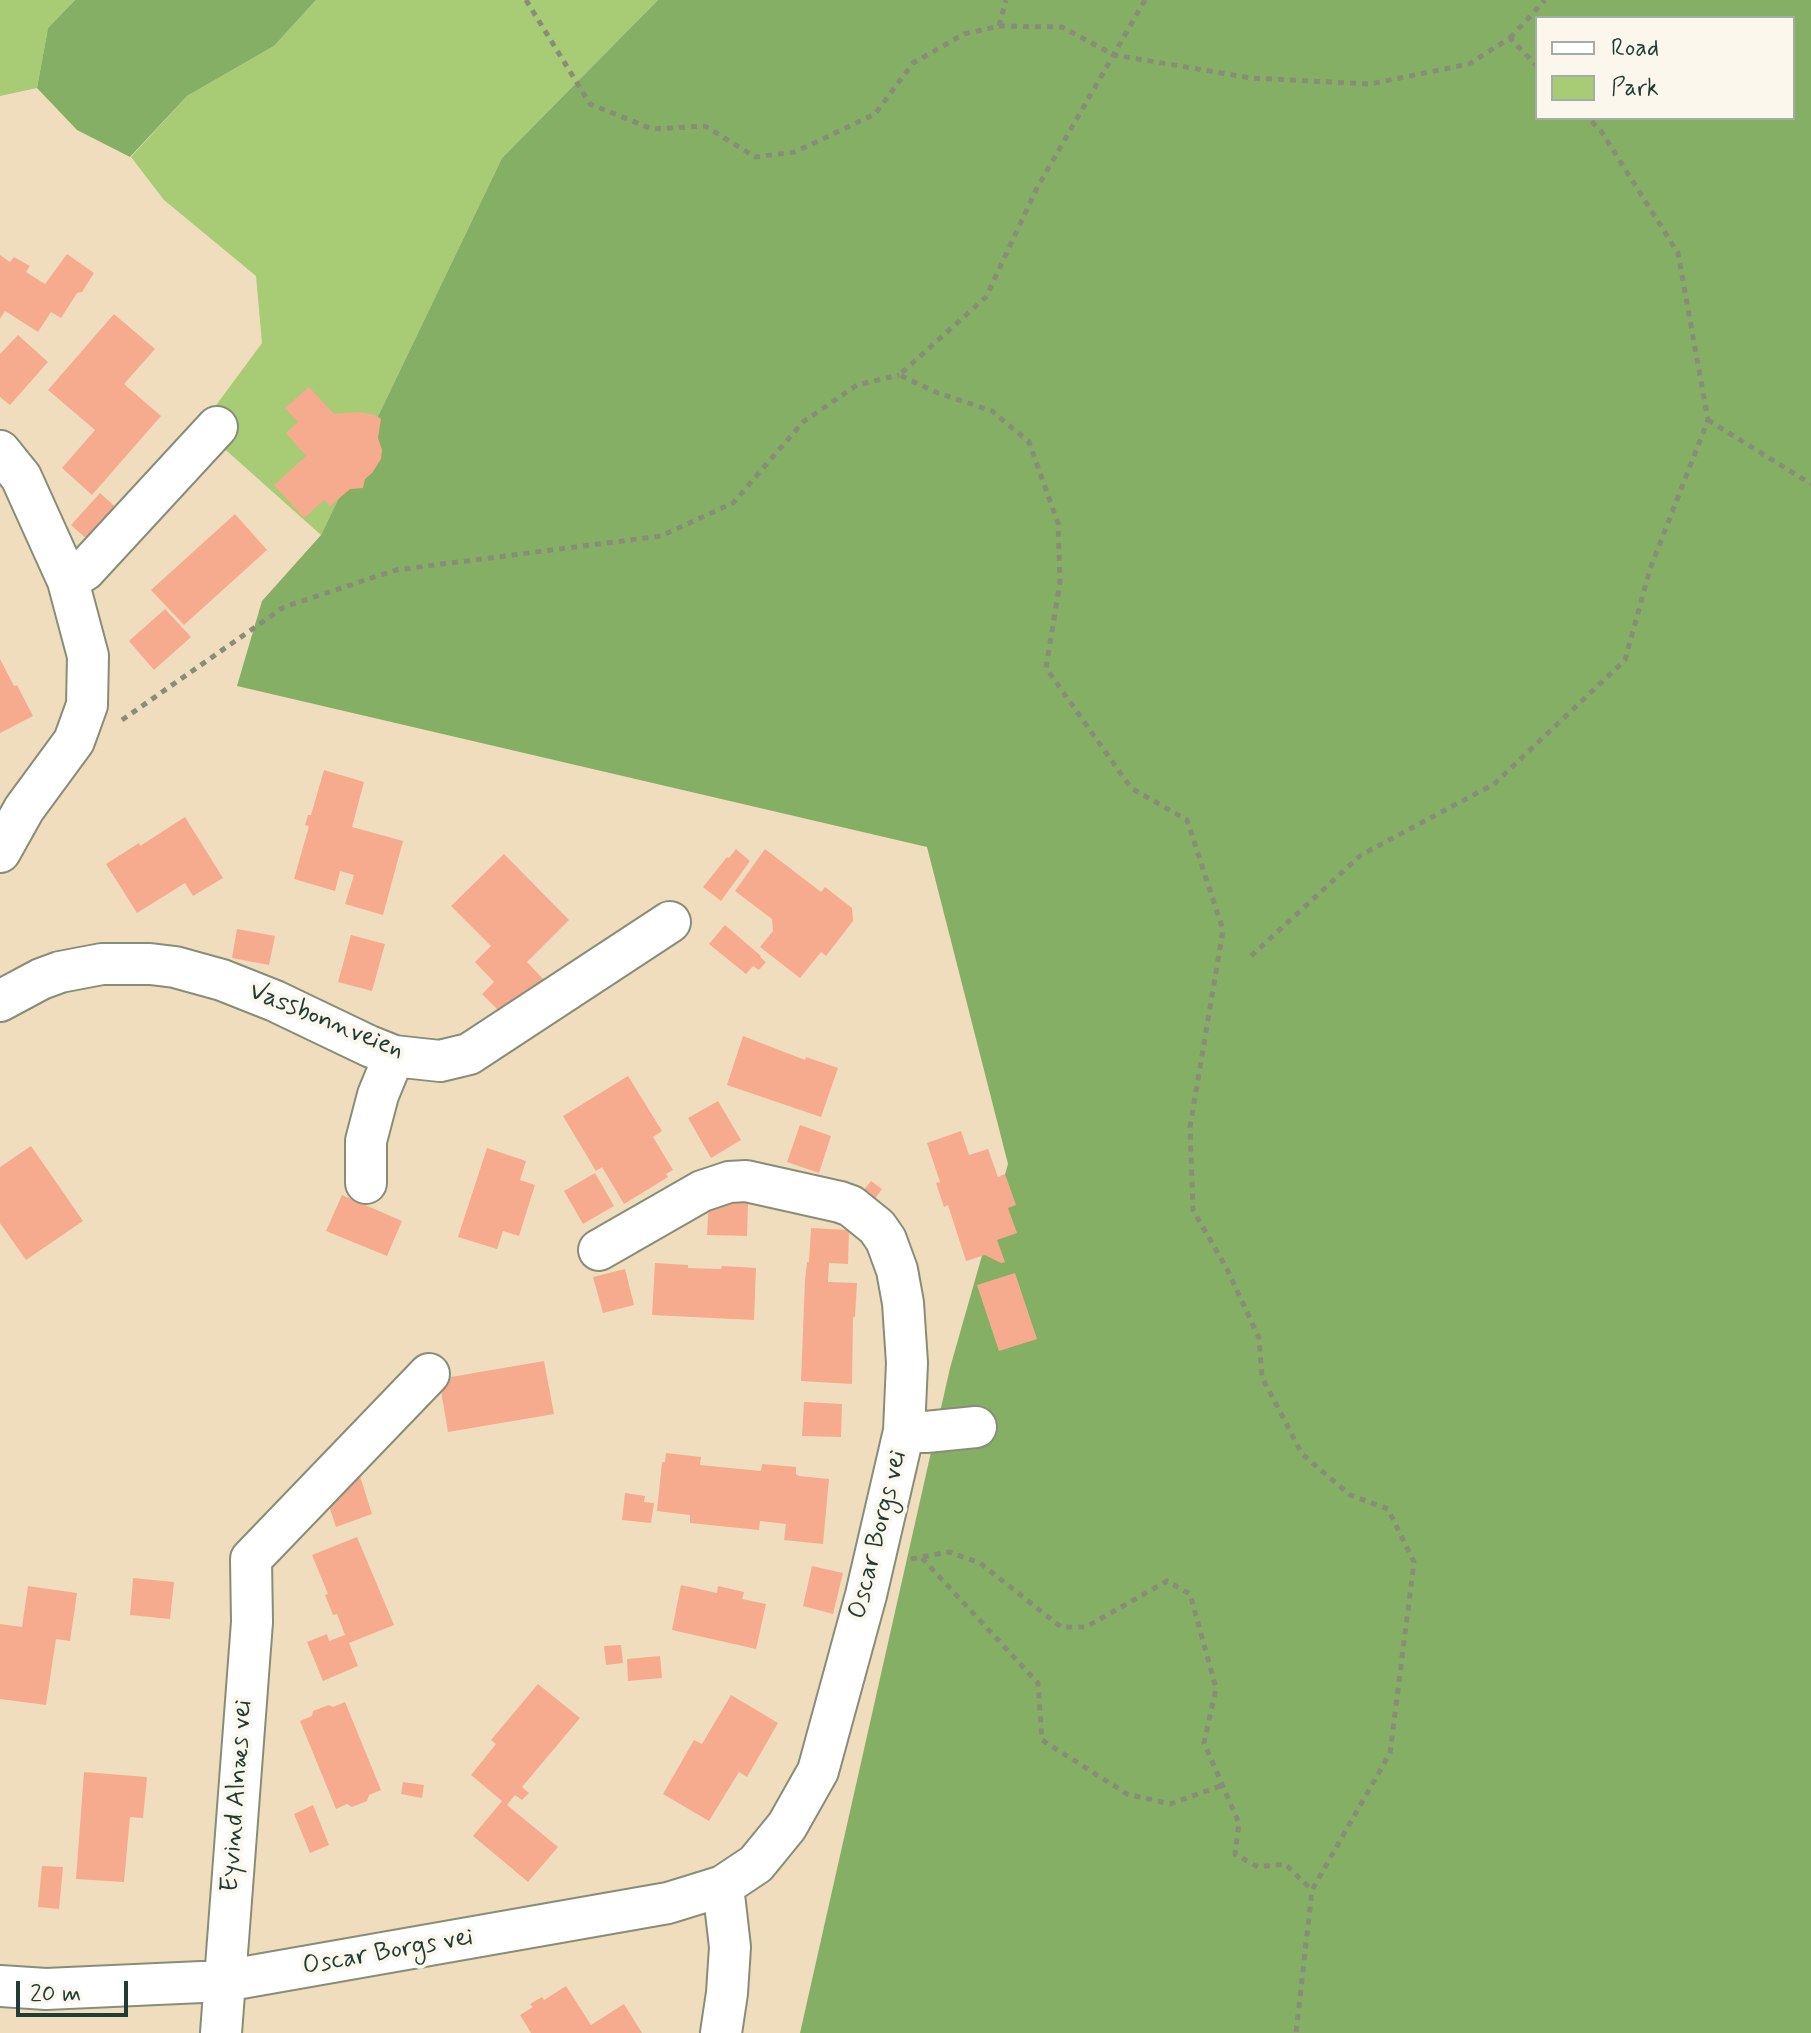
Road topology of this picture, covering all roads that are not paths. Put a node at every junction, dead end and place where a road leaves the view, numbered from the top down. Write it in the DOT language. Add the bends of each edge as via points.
graph roads {
  1 [pos="217,427"];
  2 [pos="0,451"];
  3 [pos="68,581"];
  4 [pos="0,852"];
  5 [pos="670,922"];
  6 [pos="0,1001"];
  7 [pos="394,1056"];
  8 [pos="366,1183"];
  9 [pos="599,1250"];
  10 [pos="429,1374"];
  11 [pos="976,1427"];
  12 [pos="904,1431"];
  13 [pos="723,1886"];
  14 [pos="224,1981"];
  15 [pos="0,1986"];
  16 [pos="221,2033"];
  17 [pos="721,2033"];
  1 -- 3 [label="street" via="85,570"];
  2 -- 3 [label="street" via="21,477"];
  3 -- 4 [label="street" via="88,656 87,705 74,741"];
  5 -- 7 [label="street, Vassbonnveien" via="469,1054 440,1061"];
  6 -- 7 [label="street, Vassbonnveien" via="41,979 80,967 175,967 275,1001"];
  7 -- 8 [label="street" via="366,1141"];
  9 -- 12 [label="street, Oscar Borgs vei" via="702,1191 729,1182 746,1181 851,1206 877,1227 897,1270 907,1363"];
  10 -- 14 [label="street, Eyvind Alnæs vei" via="251,1559 252,1622"];
  11 -- 12 [label="street, Oscar Borgs vei"];
  12 -- 13 [label="street, Oscar Borgs vei" via="818,1771 787,1826 756,1864"];
  13 -- 14 [label="street, Oscar Borgs vei" via="668,1903"];
  13 -- 17 [label="street" via="730,1947"];
  14 -- 15 [label="street, Oscar Borgs vei" via="46,1989"];
  14 -- 16 [label="street, Eyvind Alnæs vei"];
}
